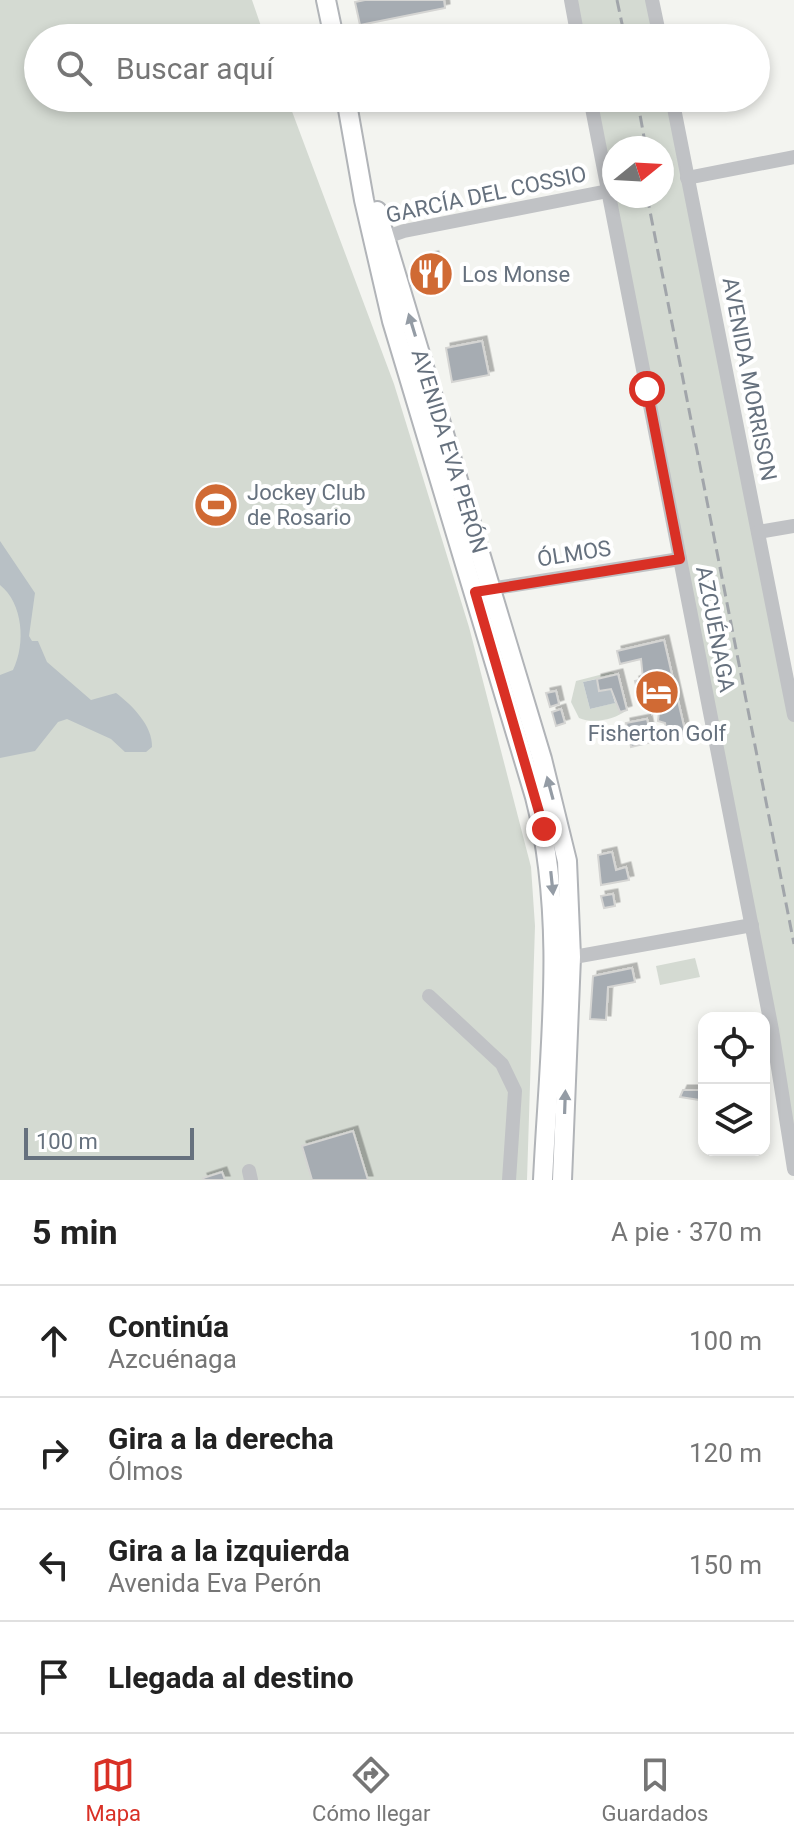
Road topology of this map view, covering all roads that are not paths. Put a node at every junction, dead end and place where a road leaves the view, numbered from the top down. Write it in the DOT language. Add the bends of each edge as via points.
graph roads {
  1 [pos="326,0"];
  2 [pos="571,0"];
  3 [pos="652,0"];
  4 [pos="331,24"];
  5 [pos="575,24"];
  6 [pos="657,24"];
  7 [pos="349,112"];
  8 [pos="593,112"];
  9 [pos="675,112"];
  10 [pos="794,157"];
  11 [pos="602,160"];
  12 [pos="687,178"];
  13 [pos="602,192"];
  14 [pos="611,208"];
  15 [pos="379,240"];
  16 [pos="794,526"];
  17 [pos="758,532"];
  18 [pos="680,559"];
  19 [pos="483,590"];
  20 [pos="794,715"];
  21 [pos="752,925"];
  22 [pos="562,959"];
  23 [pos="434,1001"];
  24 [pos="794,1168"];
  25 [pos="509,1180"];
  26 [pos="543,1180"];
  27 [pos="562,1180"];
  1 -- 4 [label="main road"];
  2 -- 5 [label="street"];
  3 -- 6 [label="street"];
  7 -- 15 [label="main road, AVENIDA EVA PERÓN"];
  8 -- 11 [label="street, AZCUÉNAGA"];
  9 -- 12 [label="street, AVENIDA MORRISON"];
  10 -- 12 [label="street"];
  12 -- 17 [label="street, AVENIDA MORRISON"];
  13 -- 15 [label="street, GARCÍA DEL COSSIO"];
  14 -- 18 [label="street, AZCUÉNAGA"];
  15 -- 19 [label="main road, AVENIDA EVA PERÓN"];
  16 -- 17 [label="street"];
  17 -- 20 [label="street, AVENIDA MORRISON"];
  18 -- 19 [label="street, ÓLMOS"];
  18 -- 21 [label="street, AZCUÉNAGA"];
  19 -- 22 [label="main road, AVENIDA EVA PERÓN" via="560,826 570,896"];
  21 -- 22 [label="street"];
  21 -- 24 [label="street, AZCUÉNAGA"];
  22 -- 26 [label="main road, AVENIDA EVA PERÓN"];
  27 -- 22 [label="main road, AVENIDA EVA PERÓN, one-way"];
  23 -- 25 [label="street" via="511,1077 515,1091"];
}
